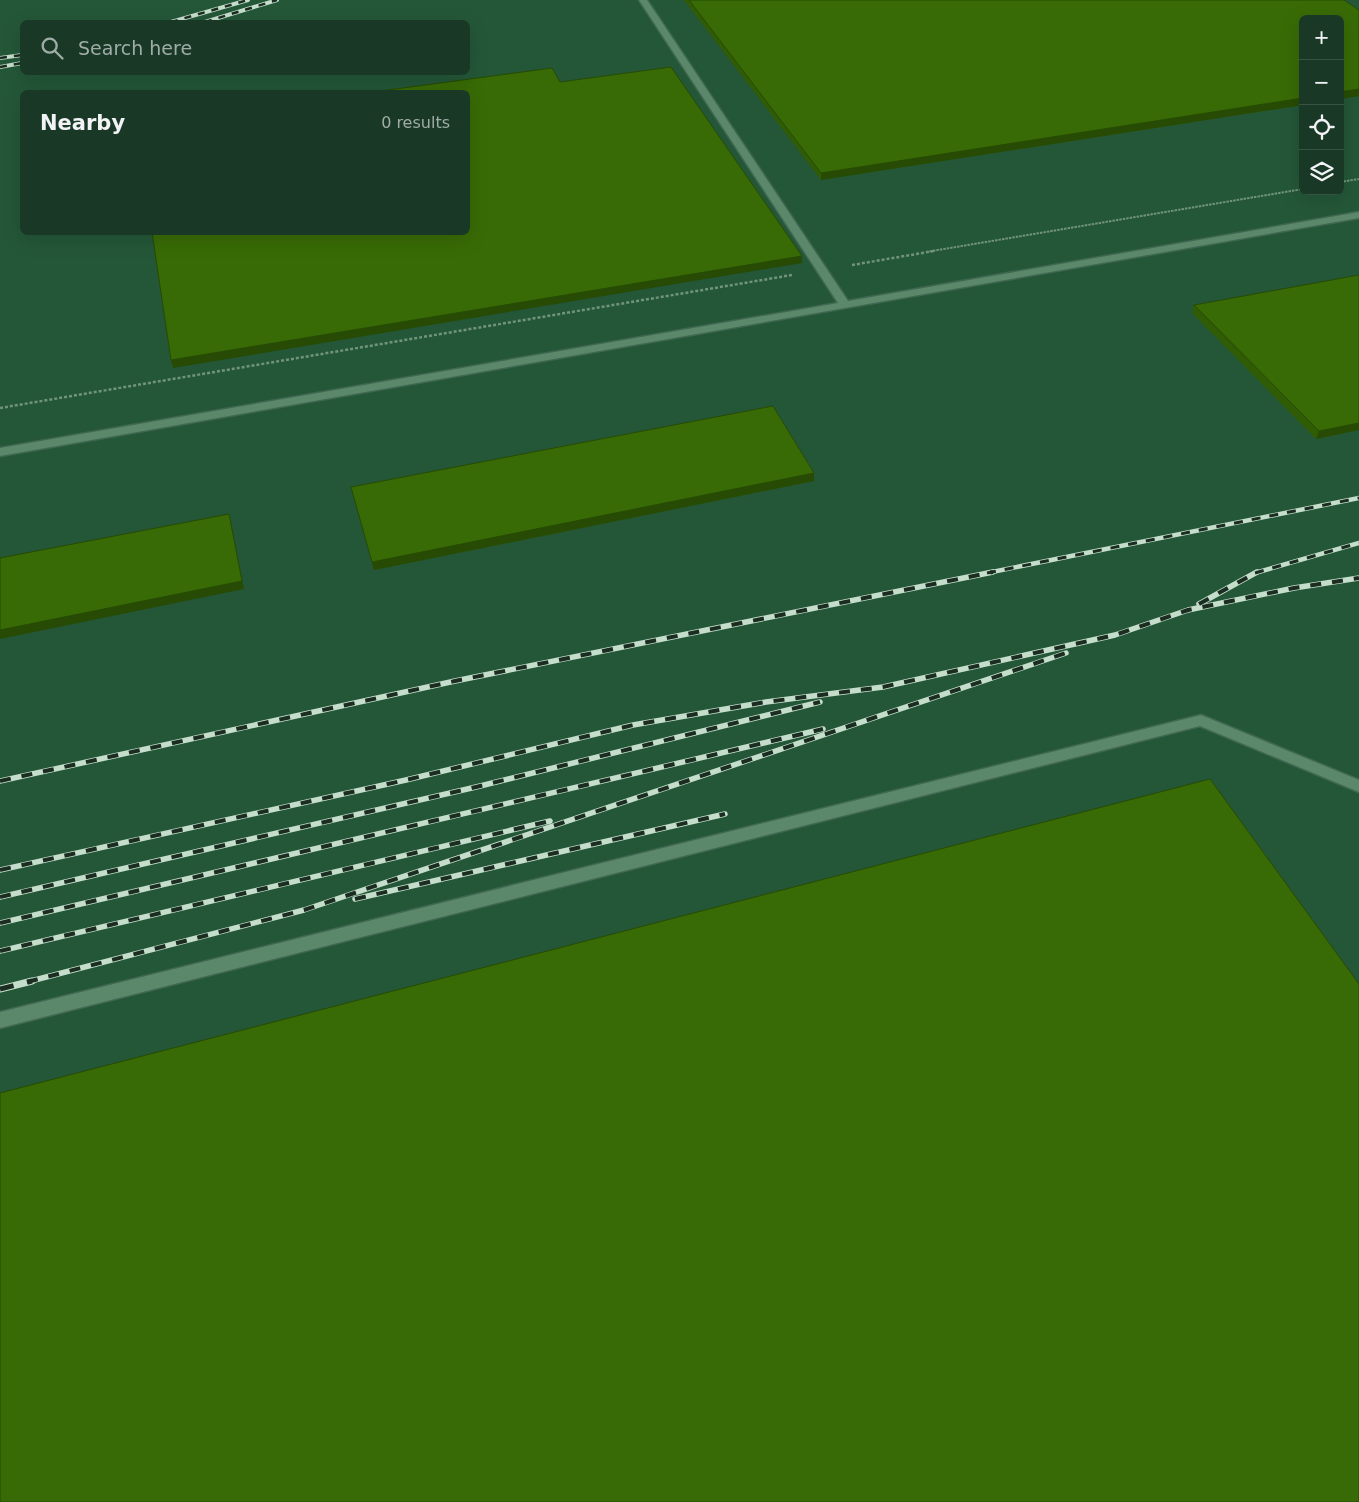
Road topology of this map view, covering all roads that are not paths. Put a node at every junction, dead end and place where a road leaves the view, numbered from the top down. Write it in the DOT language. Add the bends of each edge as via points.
graph roads {
  1 [pos="643,0"];
  2 [pos="1359,215"];
  3 [pos="845,305"];
  4 [pos="0,452"];
  5 [pos="1359,786"];
  6 [pos="0,1020"];
  1 -- 3 [label="lane"];
  2 -- 3 [label="lane"];
  3 -- 4 [label="lane"];
  5 -- 6 [label="lane" via="1201,720"];
}
